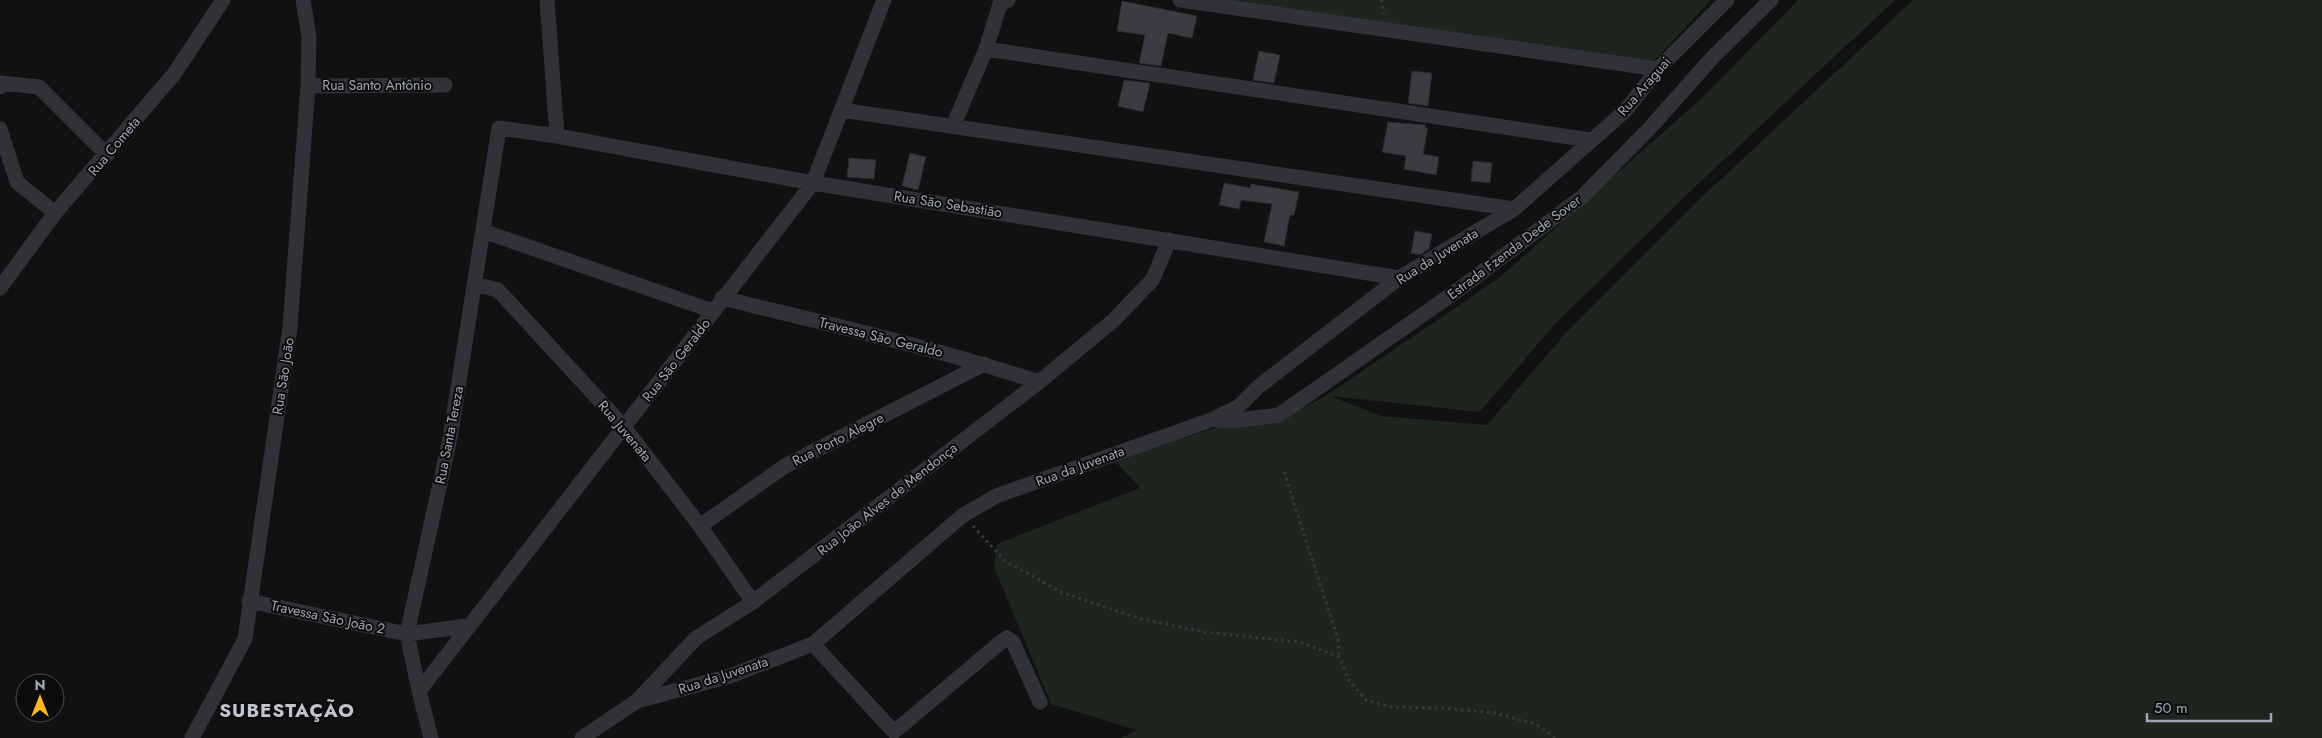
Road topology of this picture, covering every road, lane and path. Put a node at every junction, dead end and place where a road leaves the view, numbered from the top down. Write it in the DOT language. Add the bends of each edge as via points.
graph roads {
  1 [pos="223,0"];
  2 [pos="303,0"];
  3 [pos="547,0"];
  4 [pos="884,0"];
  5 [pos="1008,0"];
  6 [pos="1180,0"];
  7 [pos="1727,0"];
  8 [pos="1771,0"];
  9 [pos="986,49"];
  10 [pos="1658,69"];
  11 [pos="445,85"];
  12 [pos="308,86"];
  13 [pos="0,87"];
  14 [pos="842,110"];
  15 [pos="952,126"];
  16 [pos="499,128"];
  17 [pos="0,129"];
  18 [pos="557,136"];
  19 [pos="1590,140"];
  20 [pos="107,155"];
  21 [pos="813,183"];
  22 [pos="1514,209"];
  23 [pos="56,213"];
  24 [pos="482,231"];
  25 [pos="1169,240"];
  26 [pos="1399,278"];
  27 [pos="475,284"];
  28 [pos="0,288"];
  29 [pos="722,298"];
  30 [pos="713,311"];
  31 [pos="984,364"];
  32 [pos="1039,382"];
  33 [pos="1211,420"];
  34 [pos="624,427"];
  35 [pos="1284,472"];
  36 [pos="962,516"];
  37 [pos="700,526"];
  38 [pos="248,600"];
  39 [pos="753,602"];
  40 [pos="468,626"];
  41 [pos="407,634"];
  42 [pos="813,644"];
  43 [pos="1340,657"];
  44 [pos="419,691"];
  45 [pos="637,701"];
  46 [pos="1040,702"];
  47 [pos="192,738"];
  48 [pos="431,738"];
  49 [pos="582,738"];
  50 [pos="1556,738"];
  1 -- 20 [label="street, Rua Cometa" via="174,74"];
  2 -- 12 [label="street, Rua São João" via="309,37"];
  3 -- 18 [label="street"];
  4 -- 14 [label="street, Rua São Geraldo"];
  5 -- 9 [label="street" via="1000,4"];
  6 -- 10 [label="street"];
  7 -- 10 [label="street, Rua Araguai"];
  8 -- 33 [label="street, Estrada Fzenda Dede Sover" via="1582,197 1458,290 1279,415 1232,421"];
  9 -- 15 [label="street"];
  9 -- 19 [label="street"];
  10 -- 19 [label="street, Rua Araguai" via="1625,111"];
  11 -- 12 [label="street, Rua Santo Antônio"];
  12 -- 38 [label="street, Rua São João" via="290,327"];
  13 -- 20 [label="street" via="1,83 39,86"];
  14 -- 15 [label="street"];
  14 -- 21 [label="street, Rua São Geraldo"];
  15 -- 22 [label="street"];
  16 -- 18 [label="street, Rua São Sebastião"];
  16 -- 24 [label="street, Rua Santa Tereza"];
  17 -- 23 [label="street" via="17,182"];
  18 -- 21 [label="street, Rua São Sebastião"];
  19 -- 22 [label="street, Rua Araguai"];
  20 -- 23 [label="street, Rua Cometa"];
  21 -- 25 [label="street, Rua São Sebastião"];
  21 -- 29 [label="street, Rua São Geraldo"];
  22 -- 26 [label="street, Rua da Juvenata"];
  23 -- 28 [label="street, Rua Cometa"];
  24 -- 27 [label="street, Rua Santa Tereza"];
  24 -- 30 [label="street"];
  25 -- 26 [label="street, Rua São Sebastião"];
  25 -- 32 [label="street, Rua João Alves de Mendonça" via="1153,280 1133,303"];
  26 -- 33 [label="street, Rua da Juvenata" via="1258,387 1238,407"];
  27 -- 34 [label="street, Rua Juvenata" via="498,290"];
  27 -- 41 [label="street, Rua Santa Tereza" via="450,438"];
  29 -- 30 [label="street, Rua São Geraldo"];
  29 -- 31 [label="street, Travessa São Geraldo"];
  30 -- 34 [label="street, Rua São Geraldo"];
  31 -- 32 [label="street, Travessa São Geraldo"];
  31 -- 37 [label="street, Rua Porto Alegre" via="785,466"];
  32 -- 39 [label="street, Rua João Alves de Mendonça"];
  33 -- 36 [label="street, Rua da Juvenata" via="996,496"];
  34 -- 37 [label="street, Rua Juvenata"];
  34 -- 40 [label="street, Rua São Geraldo"];
  35 -- 43 [label="path" via="1338,638"];
  36 -- 42 [label="street, Rua da Juvenata"];
  36 -- 43 [label="path" via="1005,561 1062,592 1141,619 1204,632 1300,642"];
  37 -- 39 [label="street, Rua Juvenata"];
  38 -- 41 [label="street, Travessa São João 2"];
  38 -- 47 [label="street, Rua São João" via="245,638"];
  39 -- 45 [label="street, Rua João Alves de Mendonça" via="696,638"];
  40 -- 41 [label="street, Travessa São João 2"];
  40 -- 44 [label="street, Rua São Geraldo"];
  41 -- 44 [label="street, Rua Santa Tereza"];
  42 -- 45 [label="street, Rua da Juvenata" via="730,676"];
  42 -- 46 [label="street" via="894,732 1007,638 1013,642"];
  43 -- 50 [label="path" via="1349,680 1366,700 1390,707 1495,712 1535,724"];
  44 -- 48 [label="street, Rua Santa Tereza"];
  45 -- 49 [label="street, Rua João Alves de Mendonça"];
}
